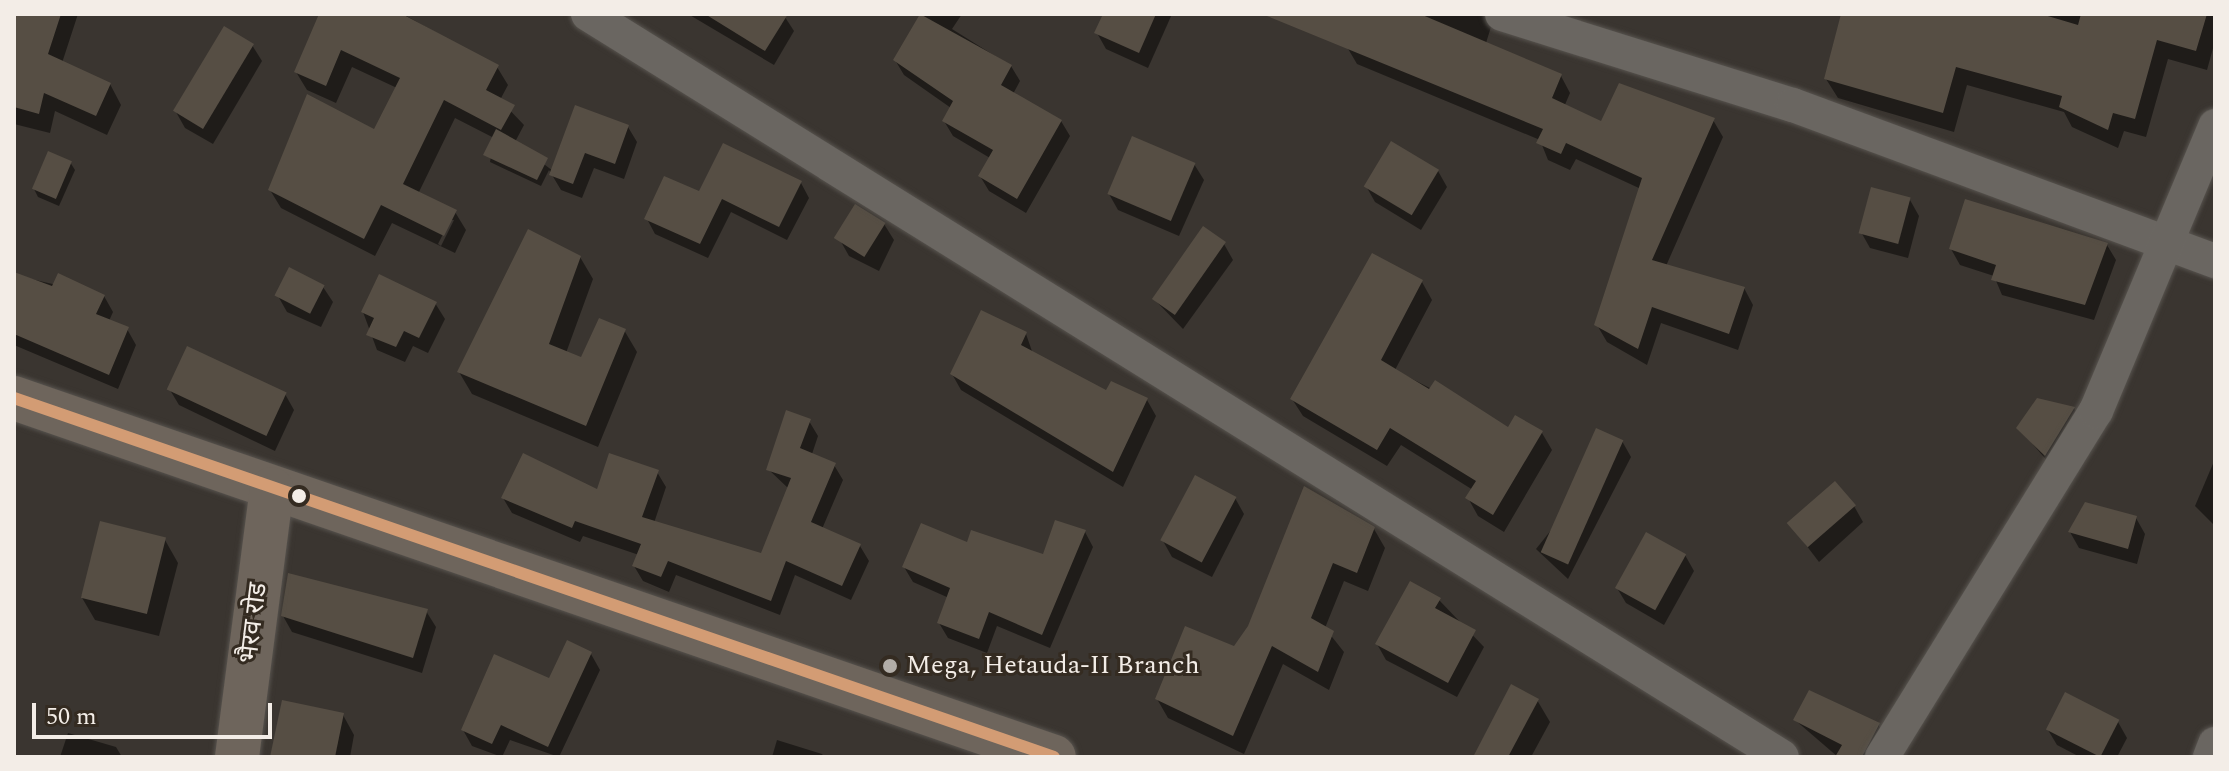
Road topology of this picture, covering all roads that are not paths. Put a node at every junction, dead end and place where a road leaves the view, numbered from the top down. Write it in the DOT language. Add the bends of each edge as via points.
graph roads {
  1 [pos="588,14"];
  2 [pos="1502,14"];
  3 [pos="2215,126"];
  4 [pos="2169,238"];
  5 [pos="2215,261"];
  6 [pos="14,398"];
  7 [pos="272,489"];
  8 [pos="2215,744"];
  9 [pos="237,757"];
  10 [pos="1054,757"];
  11 [pos="1782,757"];
  12 [pos="1882,757"];
  13 [pos="2210,757"];
  1 -- 11 [label="street"];
  2 -- 4 [label="street" via="1793,105"];
  3 -- 4 [label="street"];
  4 -- 5 [label="street"];
  4 -- 12 [label="street" via="2096,411"];
  6 -- 7 [label="main road"];
  7 -- 9 [label="main road, भैरव रोड"];
  7 -- 10 [label="main road"];
  8 -- 13 [label="street"];
}
